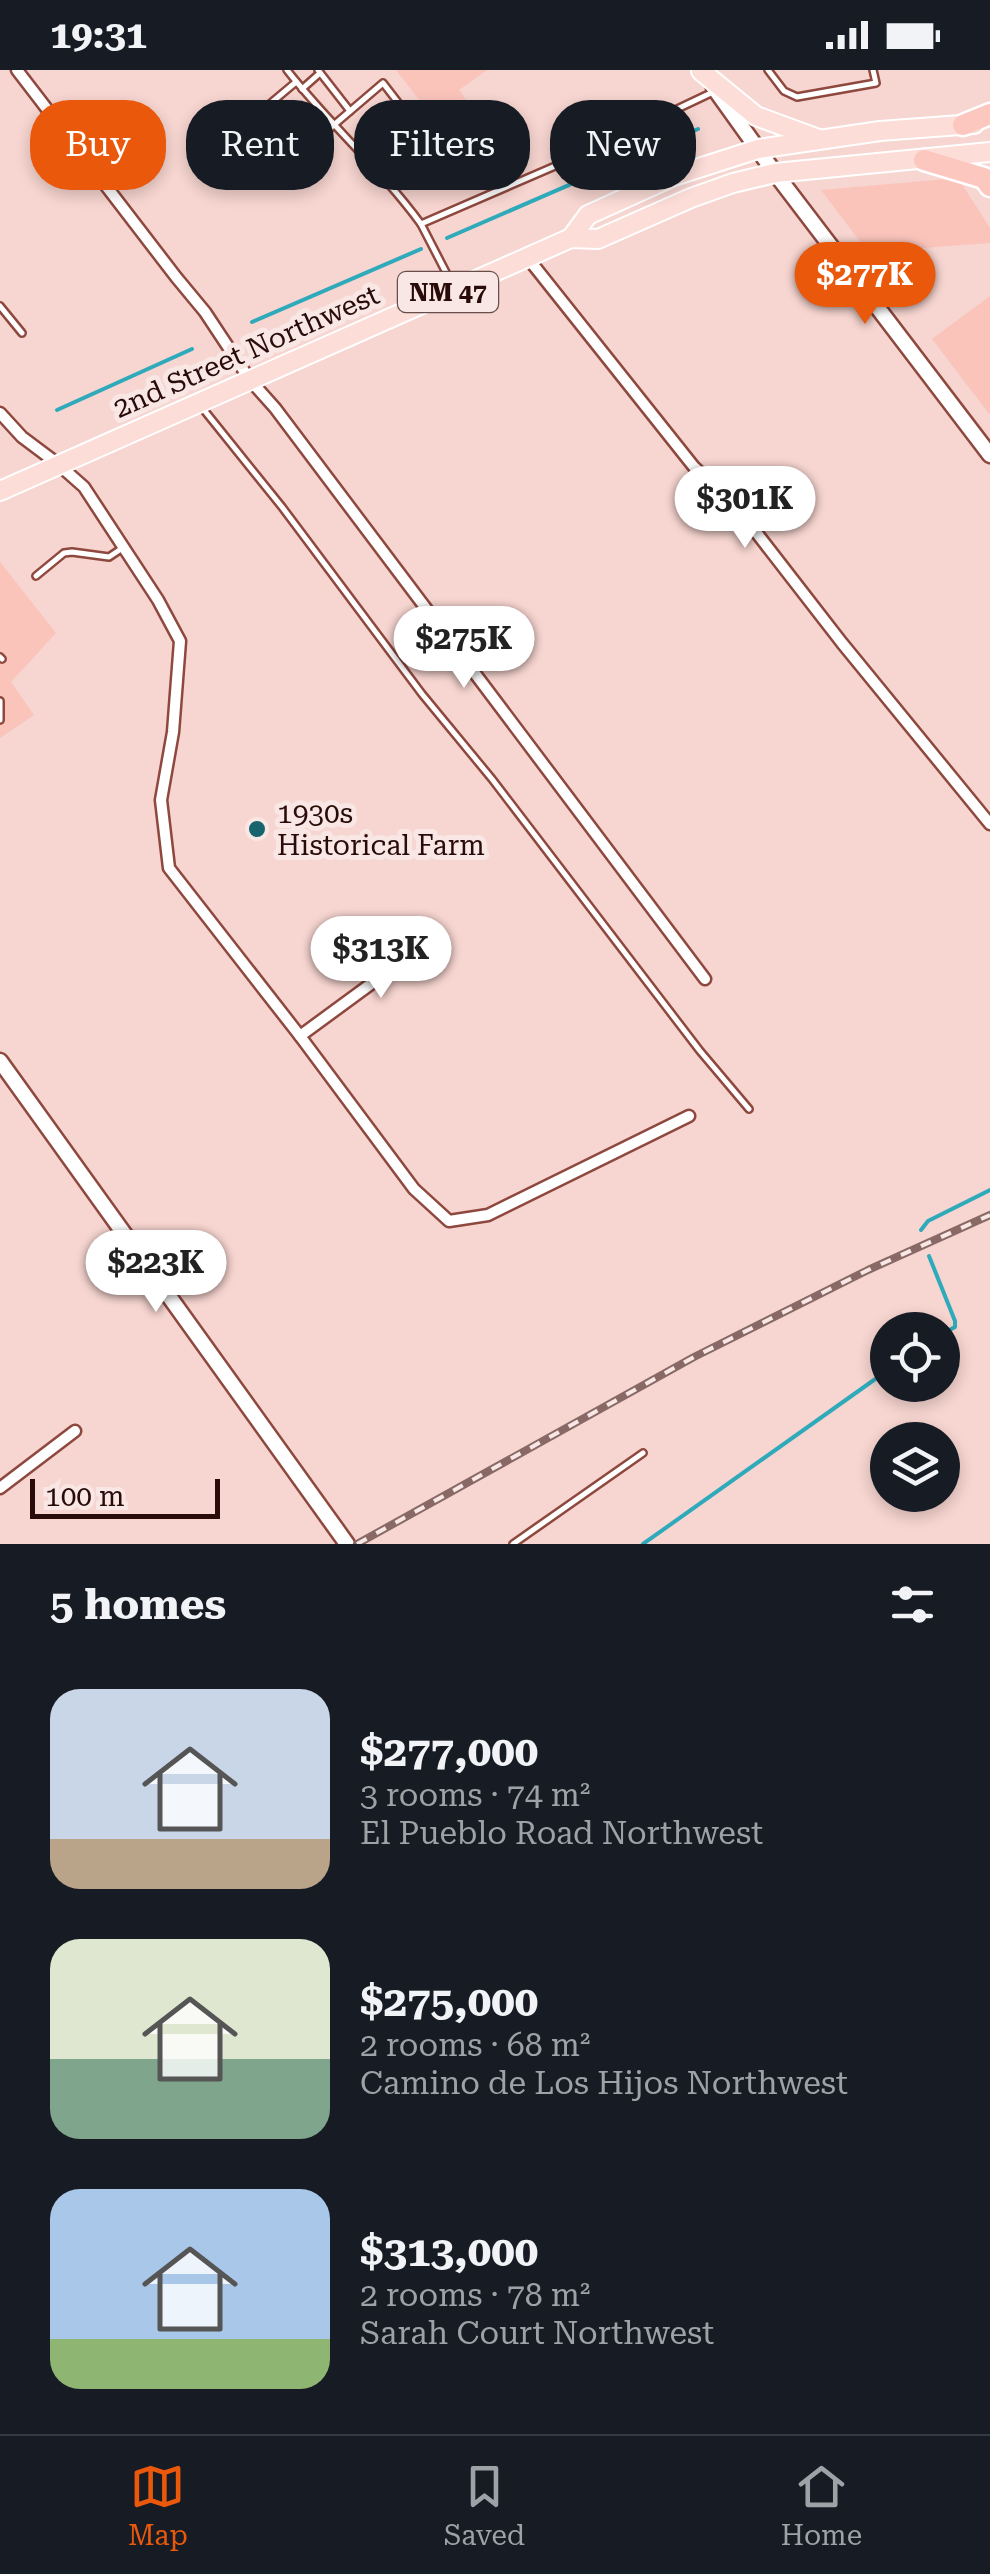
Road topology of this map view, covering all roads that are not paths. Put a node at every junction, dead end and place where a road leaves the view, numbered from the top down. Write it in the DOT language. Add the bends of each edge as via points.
graph roads {
  1 [pos="17,70"];
  2 [pos="287,70"];
  3 [pos="701,70"];
  4 [pos="768,70"];
  5 [pos="874,70"];
  6 [pos="319,72"];
  7 [pos="296,82"];
  8 [pos="302,89"];
  9 [pos="716,91"];
  10 [pos="275,100"];
  11 [pos="311,100"];
  12 [pos="363,100"];
  13 [pos="396,100"];
  14 [pos="354,108"];
  15 [pos="350,111"];
  16 [pos="990,114"];
  17 [pos="990,123"];
  18 [pos="334,125"];
  19 [pos="964,125"];
  20 [pos="334,127"];
  21 [pos="821,140"];
  22 [pos="354,145"];
  23 [pos="758,148"];
  24 [pos="990,152"];
  25 [pos="924,160"];
  26 [pos="775,173"];
  27 [pos="990,186"];
  28 [pos="394,190"];
  29 [pos="421,224"];
  30 [pos="571,238"];
  31 [pos="527,257"];
  32 [pos="454,289"];
  33 [pos="0,306"];
  34 [pos="22,333"];
  35 [pos="250,380"];
  36 [pos="198,402"];
  37 [pos="0,413"];
  38 [pos="990,455"];
  39 [pos="58,464"];
  40 [pos="0,491"];
  41 [pos="124,547"];
  42 [pos="36,576"];
  43 [pos="0,701"];
  44 [pos="0,720"];
  45 [pos="990,824"];
  46 [pos="438,934"];
  47 [pos="705,979"];
  48 [pos="300,1036"];
  49 [pos="0,1061"];
  50 [pos="749,1109"];
  51 [pos="690,1116"];
  52 [pos="75,1432"];
  53 [pos="643,1453"];
  54 [pos="0,1488"];
  55 [pos="347,1544"];
  56 [pos="513,1544"];
  1 -- 35 [label="street"];
  2 -- 7 [label="lane"];
  3 -- 9 [label="street"];
  3 -- 21 [label="main road" via="756,116"];
  4 -- 5 [label="lane" via="797,97 876,82"];
  6 -- 8 [label="lane"];
  6 -- 15 [label="lane"];
  7 -- 8 [label="lane"];
  7 -- 10 [label="lane"];
  8 -- 11 [label="lane"];
  9 -- 23 [label="street"];
  9 -- 29 [label="lane"];
  12 -- 13 [label="lane" via="383,83"];
  14 -- 15 [label="lane"];
  15 -- 18 [label="lane"];
  16 -- 19 [label="highway"];
  17 -- 19 [label="main road, 2nd Street Northwest / NM 47"];
  19 -- 21 [label="main road, 2nd Street Northwest / NM 47"];
  20 -- 22 [label="lane"];
  21 -- 23 [label="main road, 2nd Street Northwest / NM 47"];
  23 -- 26 [label="street"];
  23 -- 30 [label="main road, 2nd Street Northwest / NM 47" via="588,215"];
  24 -- 25 [label="main road, 2nd Street Northwest / NM 47"];
  25 -- 26 [label="main road, 2nd Street Northwest / NM 47"];
  25 -- 27 [label="highway" via="984,178"];
  26 -- 30 [label="main road, 2nd Street Northwest / NM 47" via="691,198 598,239"];
  26 -- 38 [label="street"];
  28 -- 29 [label="lane"];
  29 -- 32 [label="lane"];
  30 -- 31 [label="main road, 2nd Street Northwest / NM 47"];
  31 -- 32 [label="main road, 2nd Street Northwest / NM 47"];
  31 -- 45 [label="street"];
  32 -- 35 [label="main road, 2nd Street Northwest / NM 47"];
  33 -- 34 [label="lane"];
  35 -- 36 [label="main road, 2nd Street Northwest / NM 47"];
  35 -- 47 [label="street"];
  36 -- 39 [label="main road, 2nd Street Northwest / NM 47"];
  36 -- 50 [label="lane"];
  37 -- 39 [label="street"];
  39 -- 40 [label="main road, 2nd Street Northwest / NM 47"];
  39 -- 41 [label="street" via="84,487"];
  41 -- 42 [label="lane" via="110,557 64,553"];
  41 -- 48 [label="street" via="180,642 161,800 168,868"];
  43 -- 44 [label="lane"];
  46 -- 48 [label="street"];
  48 -- 51 [label="street" via="414,1189 449,1221 488,1215"];
  49 -- 55 [label="street"];
  52 -- 54 [label="street"];
  53 -- 56 [label="lane"];
}
